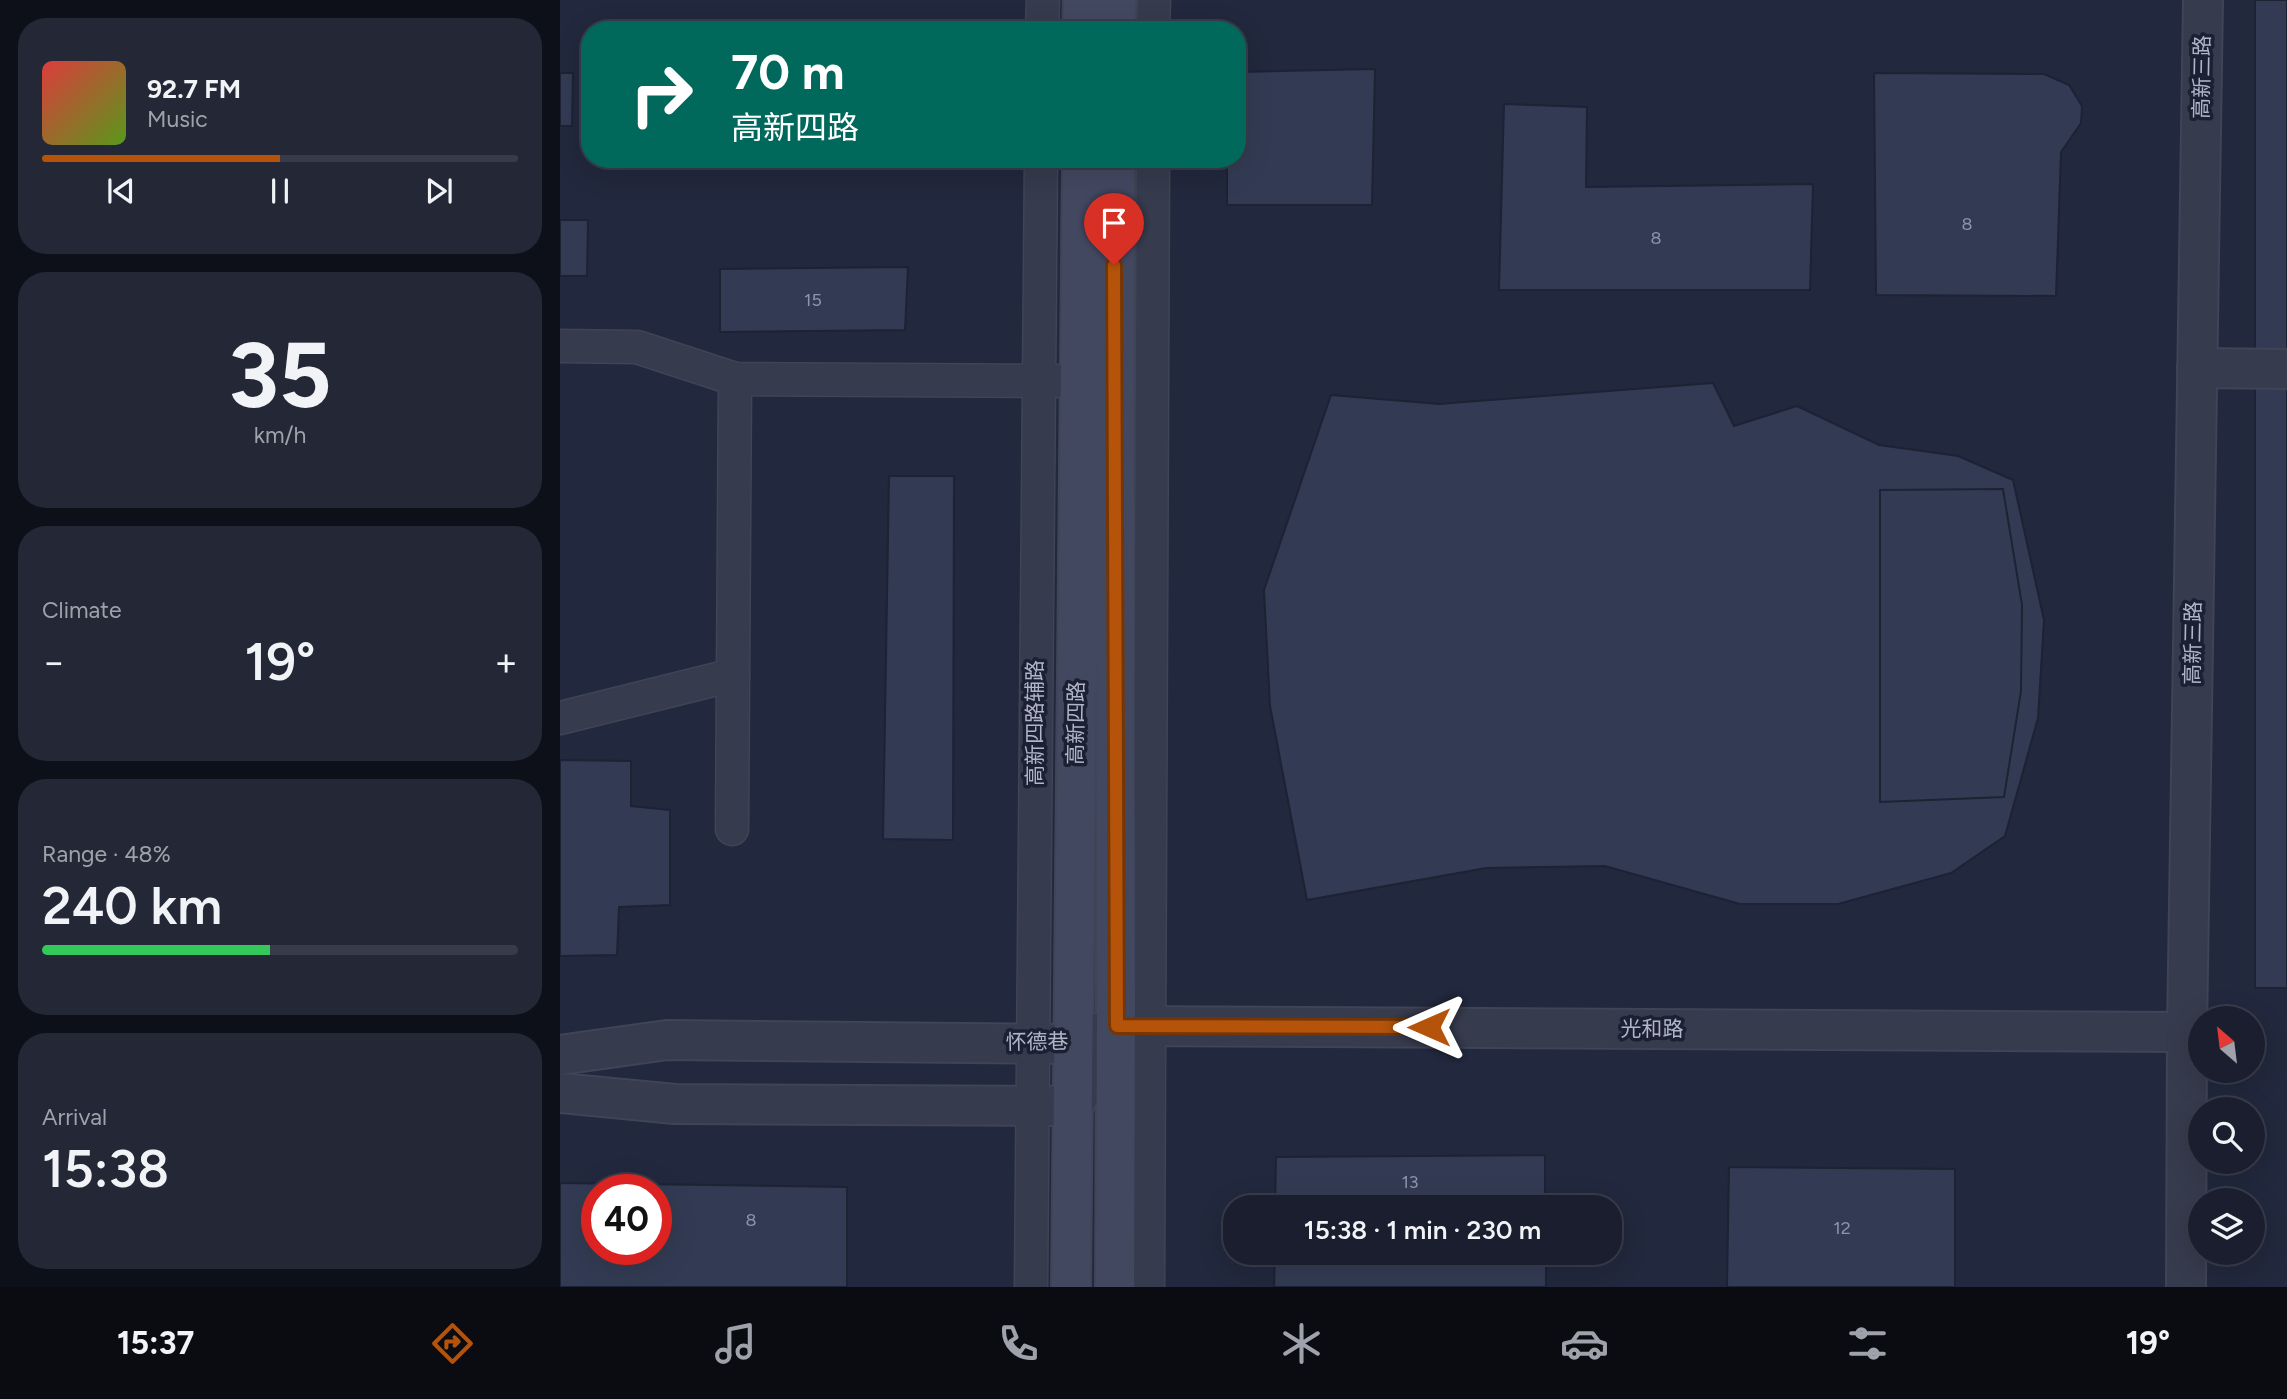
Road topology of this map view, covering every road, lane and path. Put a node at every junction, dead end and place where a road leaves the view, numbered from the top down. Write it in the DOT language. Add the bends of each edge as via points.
graph roads {
  1 [pos="1042,0"];
  2 [pos="1083,0"];
  3 [pos="1116,0"];
  4 [pos="1154,0"];
  5 [pos="2203,0"];
  6 [pos="1042,21"];
  7 [pos="1082,21"];
  8 [pos="1116,21"];
  9 [pos="1153,21"];
  10 [pos="1041,168"];
  11 [pos="1082,168"];
  12 [pos="1115,168"];
  13 [pos="1153,168"];
  14 [pos="560,346"];
  15 [pos="2197,368"];
  16 [pos="2287,369"];
  17 [pos="735,379"];
  18 [pos="1038,381"];
  19 [pos="1080,381"];
  20 [pos="733,676"];
  21 [pos="560,718"];
  22 [pos="732,829"];
  23 [pos="1134,1026"];
  24 [pos="2187,1031"];
  25 [pos="1033,1044"];
  26 [pos="1073,1044"];
  27 [pos="560,1055"];
  28 [pos="560,1093"];
  29 [pos="1032,1106"];
  30 [pos="1073,1106"];
  31 [pos="1031,1287"];
  32 [pos="1071,1287"];
  33 [pos="1115,1287"];
  34 [pos="1148,1287"];
  35 [pos="2186,1287"];
  1 -- 6 [label="street"];
  2 -- 7 [label="main road"];
  3 -- 8 [label="main road"];
  4 -- 9 [label="street"];
  5 -- 15 [label="street, 高新三路"];
  10 -- 18 [label="street, 高新四路辅路"];
  11 -- 19 [label="main road, 高新四路"];
  12 -- 23 [label="main road, 高新四路" via="1114,399"];
  13 -- 23 [label="street"];
  14 -- 17 [label="street" via="636,347"];
  15 -- 16 [label="street"];
  15 -- 24 [label="street, 高新三路"];
  17 -- 18 [label="street"];
  17 -- 20 [label="street"];
  18 -- 19 [label="street"];
  18 -- 25 [label="street, 高新四路辅路"];
  19 -- 26 [label="main road, 高新四路"];
  20 -- 21 [label="street"];
  20 -- 22 [label="street"];
  23 -- 24 [label="street, 光和路"];
  23 -- 26 [label="street, 怀德巷"];
  23 -- 30 [label="street, 怀德巷"];
  23 -- 33 [label="main road, 高新四路"];
  23 -- 34 [label="street"];
  24 -- 35 [label="street, 高新三路"];
  25 -- 26 [label="street, 怀德巷"];
  25 -- 27 [label="street, 怀德巷" via="667,1040"];
  25 -- 29 [label="street, 高新四路辅路"];
  26 -- 30 [label="main road, 高新四路"];
  28 -- 29 [label="street" via="676,1104"];
  29 -- 30 [label="street"];
  29 -- 31 [label="street, 高新四路辅路"];
  30 -- 32 [label="main road, 高新四路"];
}
